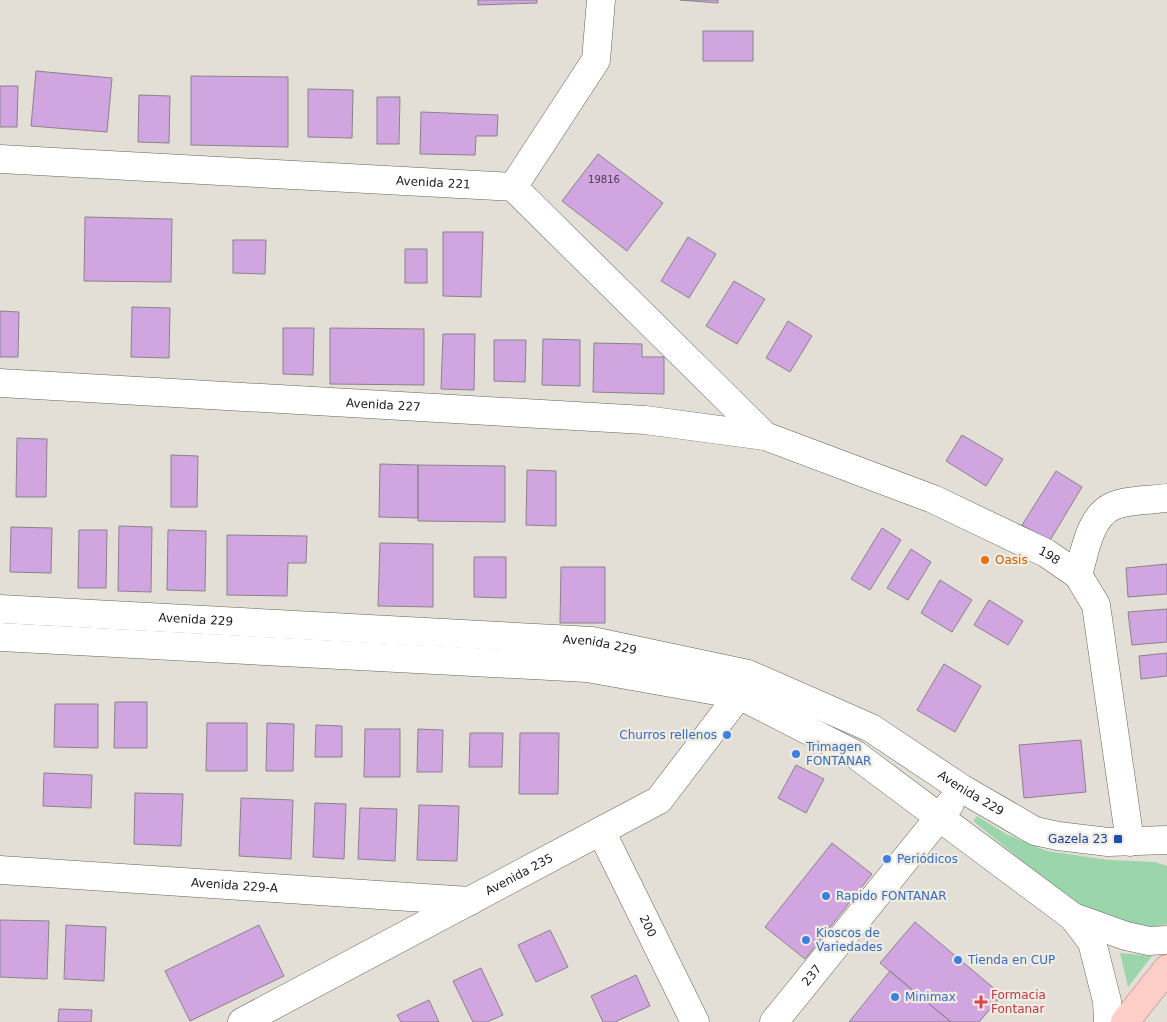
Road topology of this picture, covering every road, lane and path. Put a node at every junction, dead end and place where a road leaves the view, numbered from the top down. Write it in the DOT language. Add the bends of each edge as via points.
graph roads {
  1 [pos="601,0"];
  2 [pos="0,159"];
  3 [pos="513,187"];
  4 [pos="0,383"];
  5 [pos="765,436"];
  6 [pos="1167,498"];
  7 [pos="1078,575"];
  8 [pos="0,609"];
  9 [pos="0,637"];
  10 [pos="744,685"];
  11 [pos="961,788"];
  12 [pos="940,817"];
  13 [pos="601,831"];
  14 [pos="1155,843"];
  15 [pos="0,870"];
  16 [pos="470,901"];
  17 [pos="1073,917"];
  18 [pos="1167,940"];
  19 [pos="1167,969"];
  20 [pos="242,1022"];
  21 [pos="695,1022"];
  22 [pos="774,1022"];
  23 [pos="1108,1022"];
  24 [pos="1125,1022"];
  1 -- 3 [label="street" via="596,60"];
  2 -- 3 [label="street, Avenida 221"];
  3 -- 5 [label="street"];
  4 -- 5 [label="street, Avenida 227" via="645,420"];
  5 -- 7 [label="street, 198" via="933,499 1046,552"];
  6 -- 7 [label="street" via="1114,505 1103,512 1093,528"];
  7 -- 14 [label="street, 198" via="1096,604"];
  8 -- 10 [label="street, Avenida 229" via="592,641"];
  9 -- 10 [label="street, Avenida 229" via="587,668"];
  10 -- 11 [label="street, Avenida 229" via="871,728"];
  10 -- 12 [label="street, Avenida 229" via="856,755"];
  10 -- 13 [label="street, Avenida 235" via="659,800"];
  11 -- 12 [label="street, 237"];
  11 -- 14 [label="street, Avenida 229" via="1035,831 1086,840"];
  12 -- 17 [label="street, Avenida 229"];
  12 -- 22 [label="street, 237"];
  13 -- 16 [label="street, Avenida 235"];
  13 -- 21 [label="street, 200"];
  15 -- 16 [label="street, Avenida 229-A"];
  16 -- 20 [label="street, Avenida 235"];
  17 -- 18 [label="street, Avenida 229" via="1126,936 1149,941"];
  17 -- 23 [label="street, Avenida 229" via="1092,942 1107,1001"];
  19 -- 24 [label="main road"];
}
